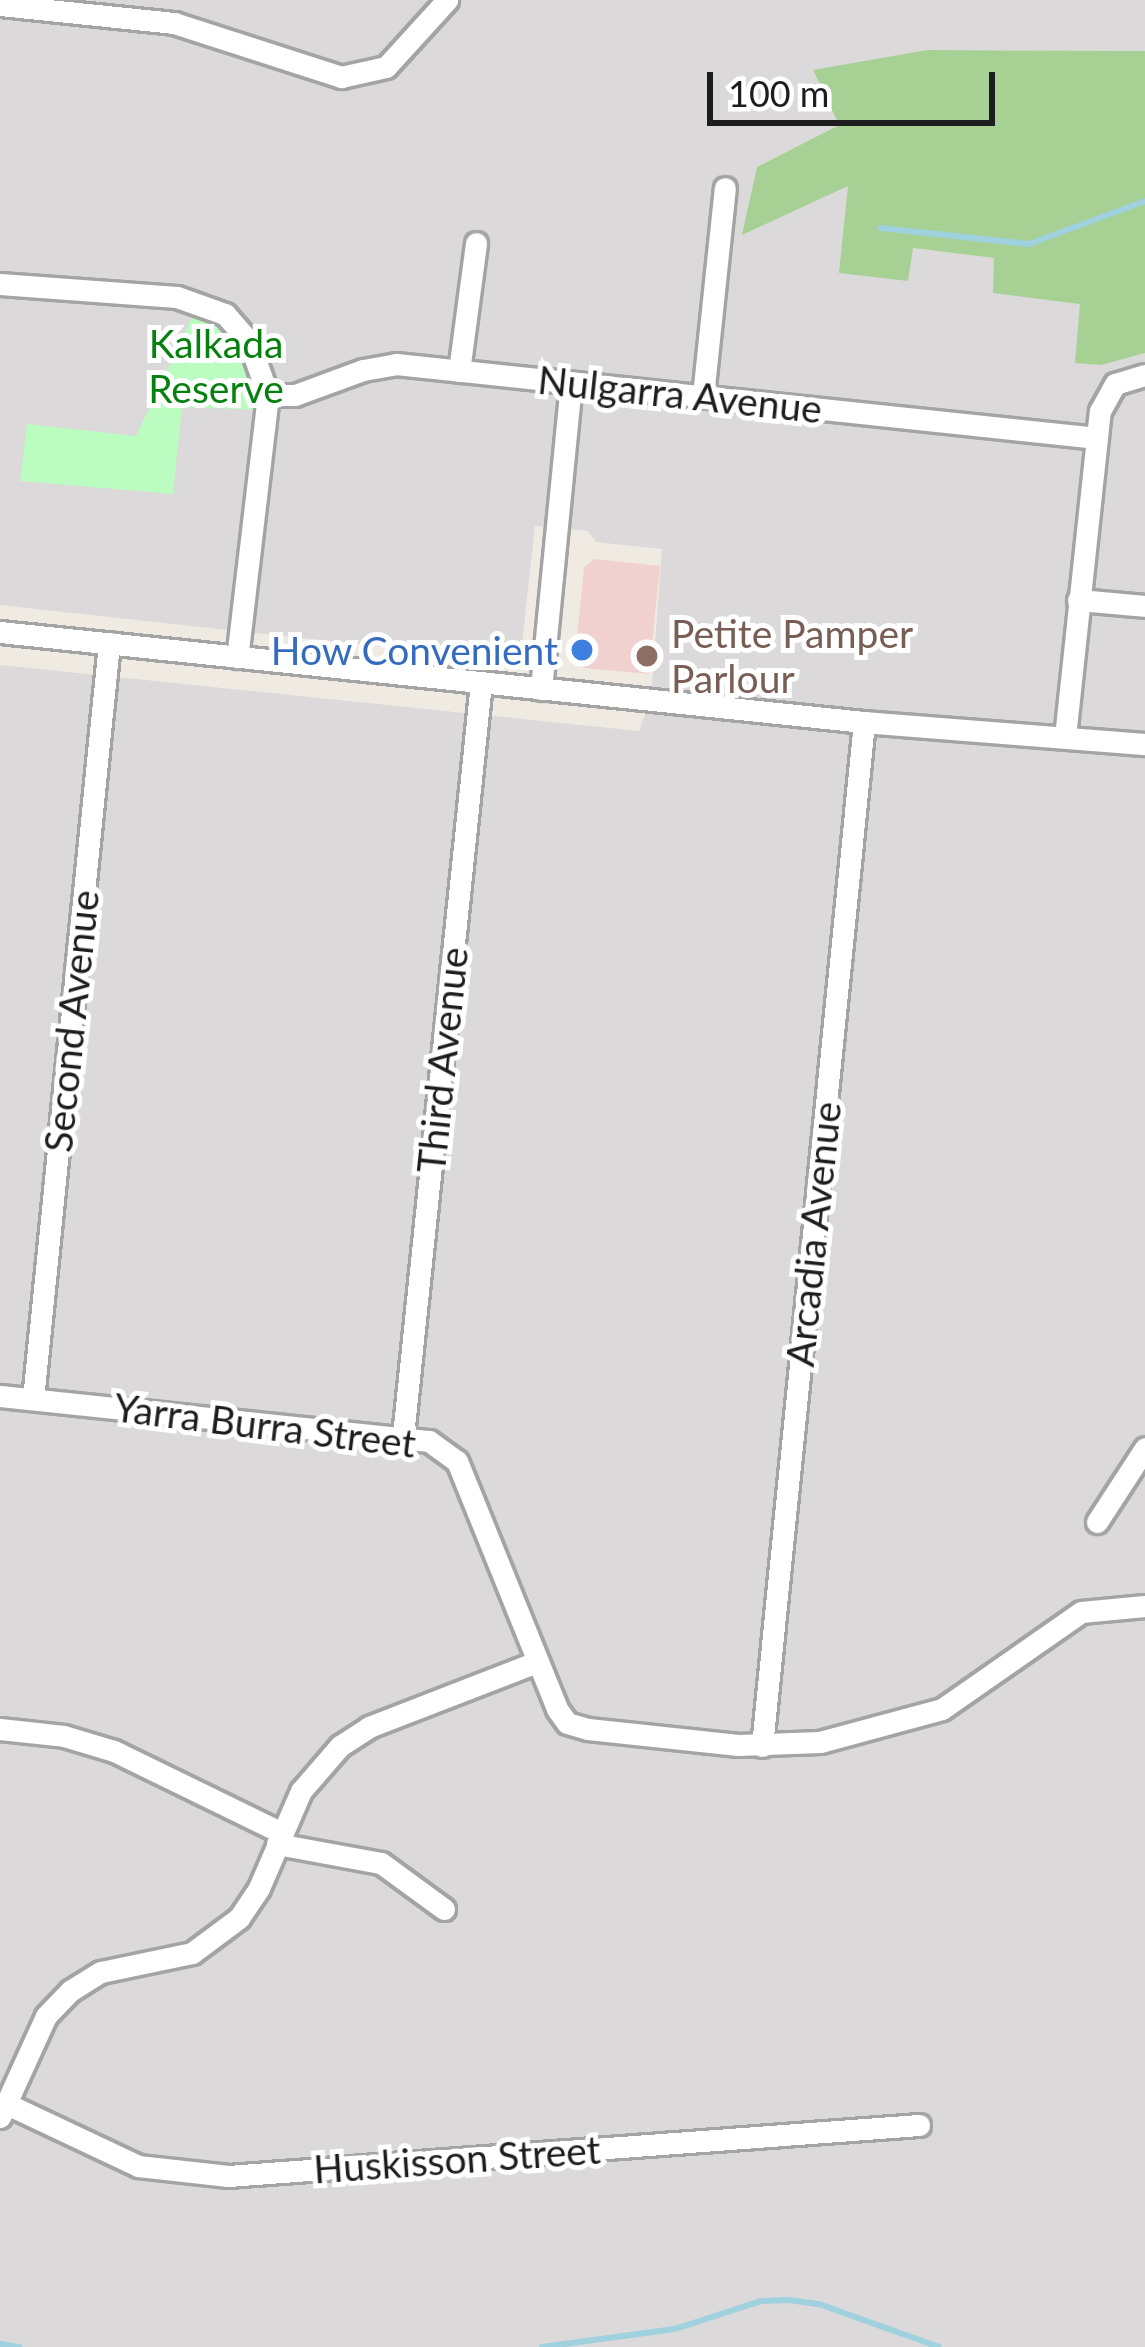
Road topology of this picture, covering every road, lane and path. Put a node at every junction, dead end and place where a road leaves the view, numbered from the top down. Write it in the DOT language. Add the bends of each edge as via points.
graph roads {
  1 [pos="447,0"];
  2 [pos="0,5"];
  3 [pos="725,188"];
  4 [pos="476,243"];
  5 [pos="0,284"];
  6 [pos="459,371"];
  7 [pos="1145,375"];
  8 [pos="571,385"];
  9 [pos="268,395"];
  10 [pos="703,396"];
  11 [pos="1097,438"];
  12 [pos="1078,600"];
  13 [pos="1145,606"];
  14 [pos="0,632"];
  15 [pos="109,643"];
  16 [pos="237,657"];
  17 [pos="482,683"];
  18 [pos="542,689"];
  19 [pos="864,722"];
  20 [pos="1065,737"];
  21 [pos="1145,744"];
  22 [pos="0,1396"];
  23 [pos="32,1399"];
  24 [pos="403,1436"];
  25 [pos="1145,1448"];
  26 [pos="1097,1522"];
  27 [pos="1145,1606"];
  28 [pos="537,1662"];
  29 [pos="0,1729"];
  30 [pos="762,1746"];
  31 [pos="280,1839"];
  32 [pos="444,1909"];
  33 [pos="4,2111"];
  34 [pos="919,2126"];
  1 -- 2 [label="street" via="386,67 341,76 174,23"];
  3 -- 10 [label="street"];
  4 -- 6 [label="street"];
  5 -- 9 [label="street" via="177,297 225,314 249,341"];
  6 -- 8 [label="street, Nulgarra Avenue"];
  6 -- 9 [label="street, Nulgarra Avenue" via="387,364 295,395"];
  7 -- 11 [label="street" via="1108,391"];
  8 -- 10 [label="street, Nulgarra Avenue"];
  8 -- 18 [label="street"];
  9 -- 16 [label="street"];
  10 -- 11 [label="street, Nulgarra Avenue"];
  11 -- 12 [label="street"];
  12 -- 13 [label="street"];
  12 -- 20 [label="street"];
  14 -- 15 [label="street"];
  15 -- 16 [label="street"];
  15 -- 23 [label="street, Second Avenue"];
  16 -- 17 [label="street"];
  17 -- 18 [label="street"];
  17 -- 24 [label="street, Third Avenue"];
  18 -- 19 [label="street"];
  19 -- 20 [label="street"];
  19 -- 30 [label="street, Arcadia Avenue"];
  20 -- 21 [label="street"];
  22 -- 23 [label="street, Yarra Burra Street"];
  23 -- 24 [label="street, Yarra Burra Street"];
  24 -- 28 [label="street, Yarra Burra Street" via="429,1441 457,1461"];
  25 -- 26 [label="street"];
  27 -- 30 [label="street" via="1081,1612 923,1718"];
  28 -- 30 [label="street, Yarra Burra Street" via="567,1723"];
  28 -- 31 [label="street" via="356,1735 314,1772"];
  29 -- 31 [label="street" via="114,1751"];
  31 -- 32 [label="street" via="381,1863"];
  31 -- 33 [label="street" via="250,1904 227,1930 179,1957 101,1972 59,2001"];
  33 -- 34 [label="street, Huskisson Street" via="138,2166 228,2176"];
}
